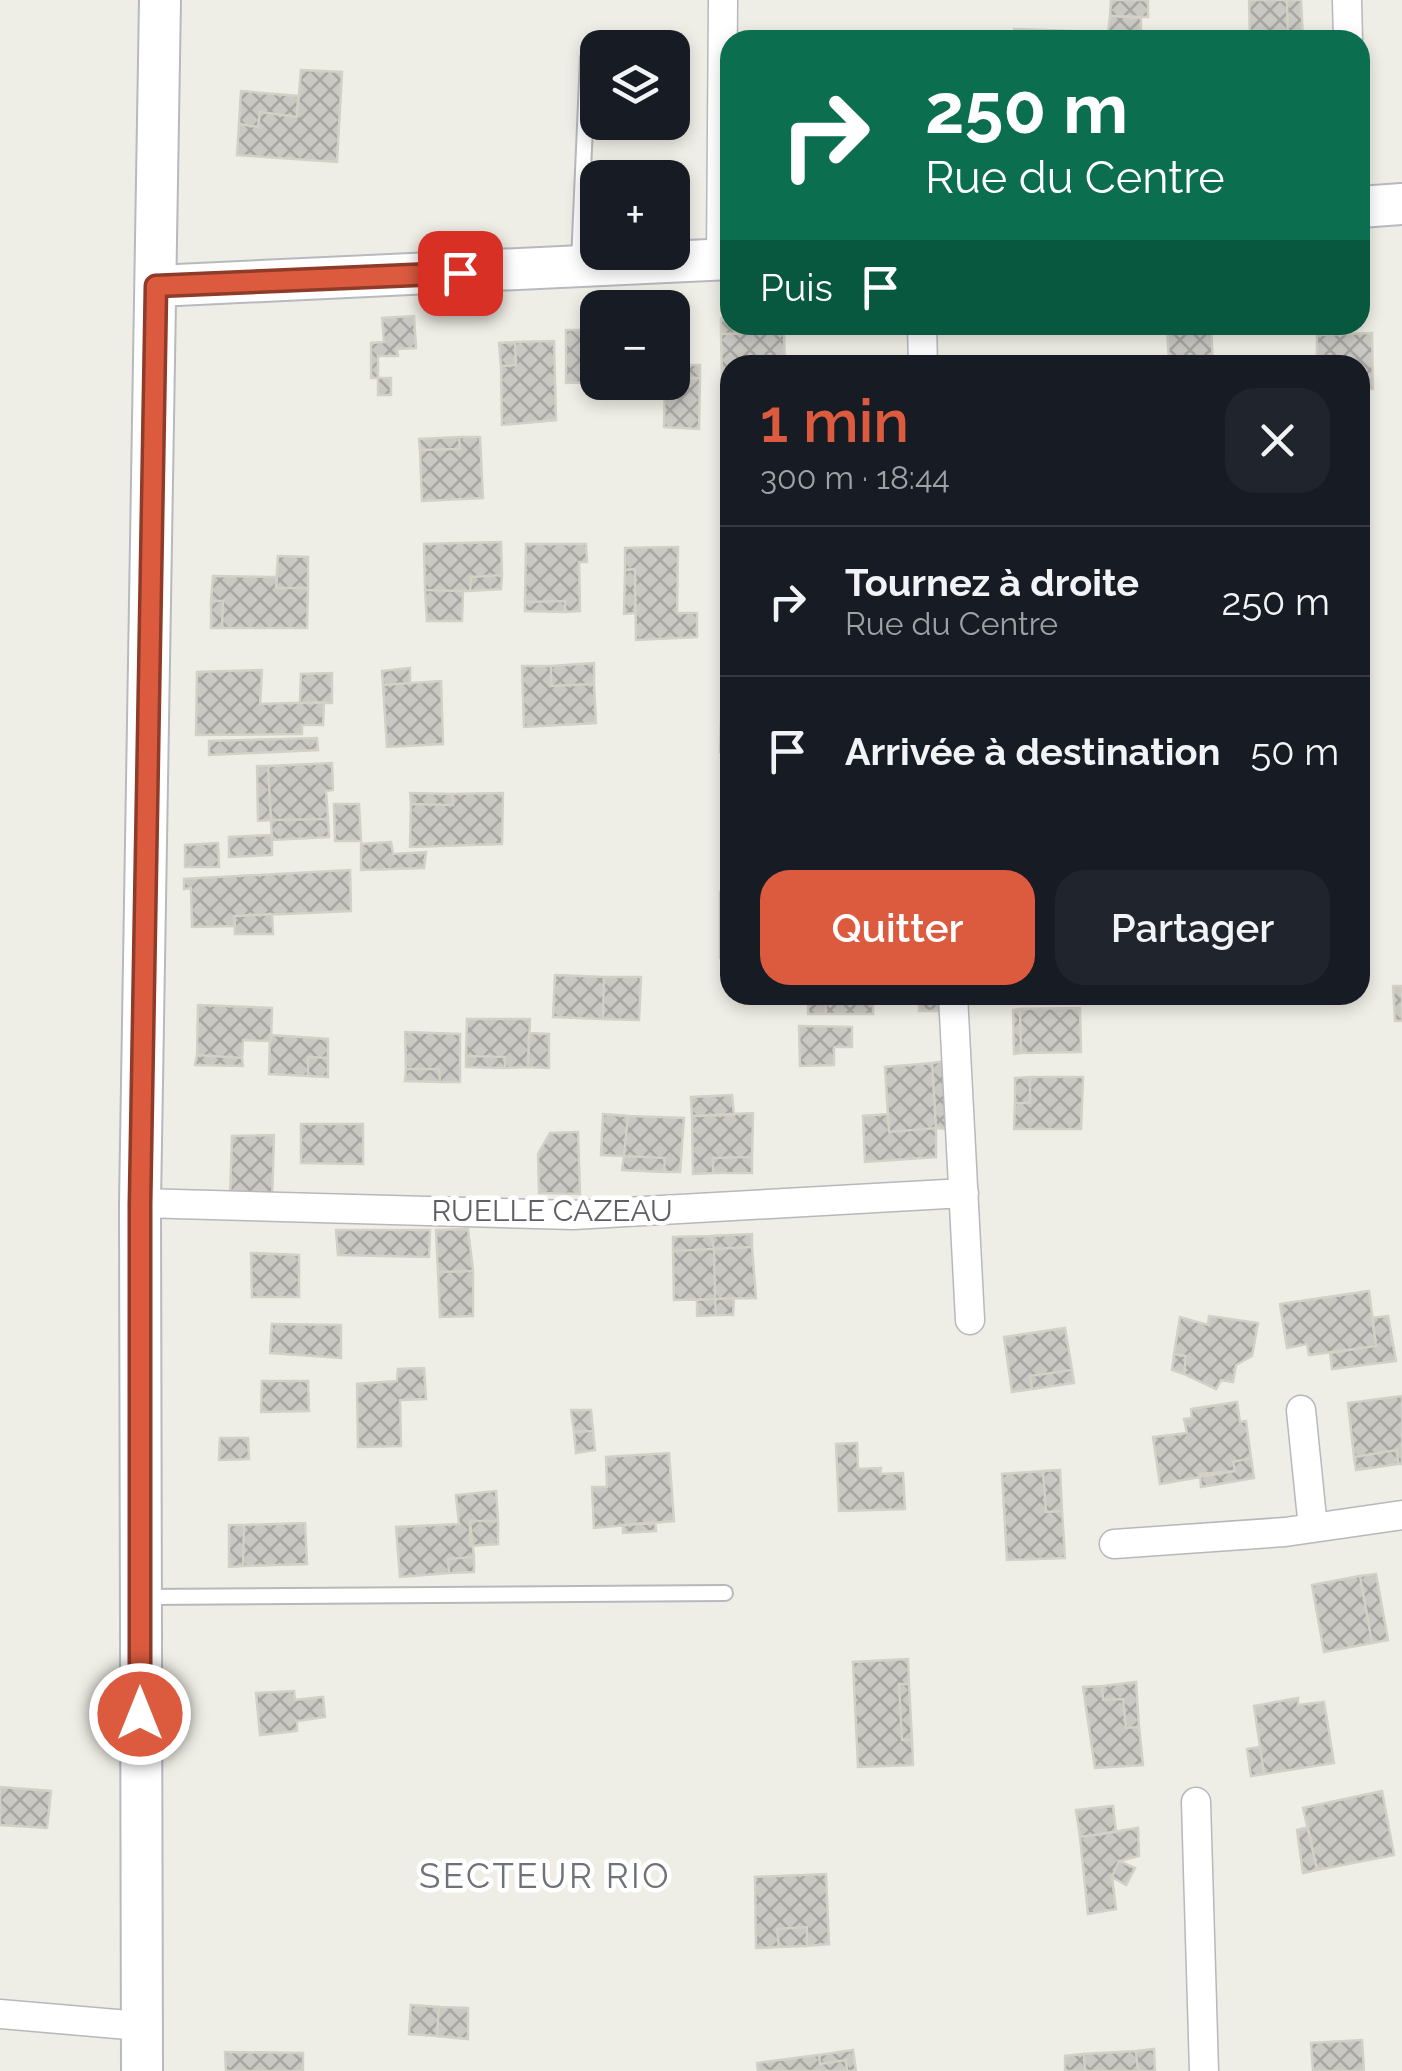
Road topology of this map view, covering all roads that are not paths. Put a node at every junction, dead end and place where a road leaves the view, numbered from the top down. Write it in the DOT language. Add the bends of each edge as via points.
graph roads {
  1 [pos="160,0"];
  2 [pos="723,0"];
  3 [pos="1347,0"];
  4 [pos="723,30"];
  5 [pos="1348,30"];
  6 [pos="584,140"];
  7 [pos="1402,204"];
  8 [pos="1370,206"];
  9 [pos="720,259"];
  10 [pos="579,268"];
  11 [pos="156,286"];
  12 [pos="955,1005"];
  13 [pos="964,1193"];
  14 [pos="140,1204"];
  15 [pos="970,1320"];
  16 [pos="1301,1410"];
  17 [pos="1402,1515"];
  18 [pos="1313,1528"];
  19 [pos="1114,1544"];
  20 [pos="725,1593"];
  21 [pos="140,1597"];
  22 [pos="1196,1802"];
  23 [pos="0,2014"];
  24 [pos="140,2026"];
  25 [pos="142,2071"];
  26 [pos="1204,2071"];
  1 -- 11 [label="main road"];
  2 -- 4 [label="street"];
  3 -- 5 [label="street"];
  6 -- 10 [label="lane"];
  7 -- 8 [label="main road"];
  9 -- 10 [label="main road"];
  10 -- 11 [label="main road"];
  11 -- 14 [label="main road"];
  12 -- 13 [label="street"];
  13 -- 14 [label="street, RUELLE CAZEAU" via="573,1215"];
  13 -- 15 [label="street"];
  14 -- 21 [label="main road"];
  16 -- 18 [label="street"];
  17 -- 18 [label="street"];
  18 -- 19 [label="street"];
  20 -- 21 [label="lane"];
  21 -- 24 [label="main road"];
  22 -- 26 [label="street"];
  23 -- 24 [label="street"];
  24 -- 25 [label="main road"];
}
